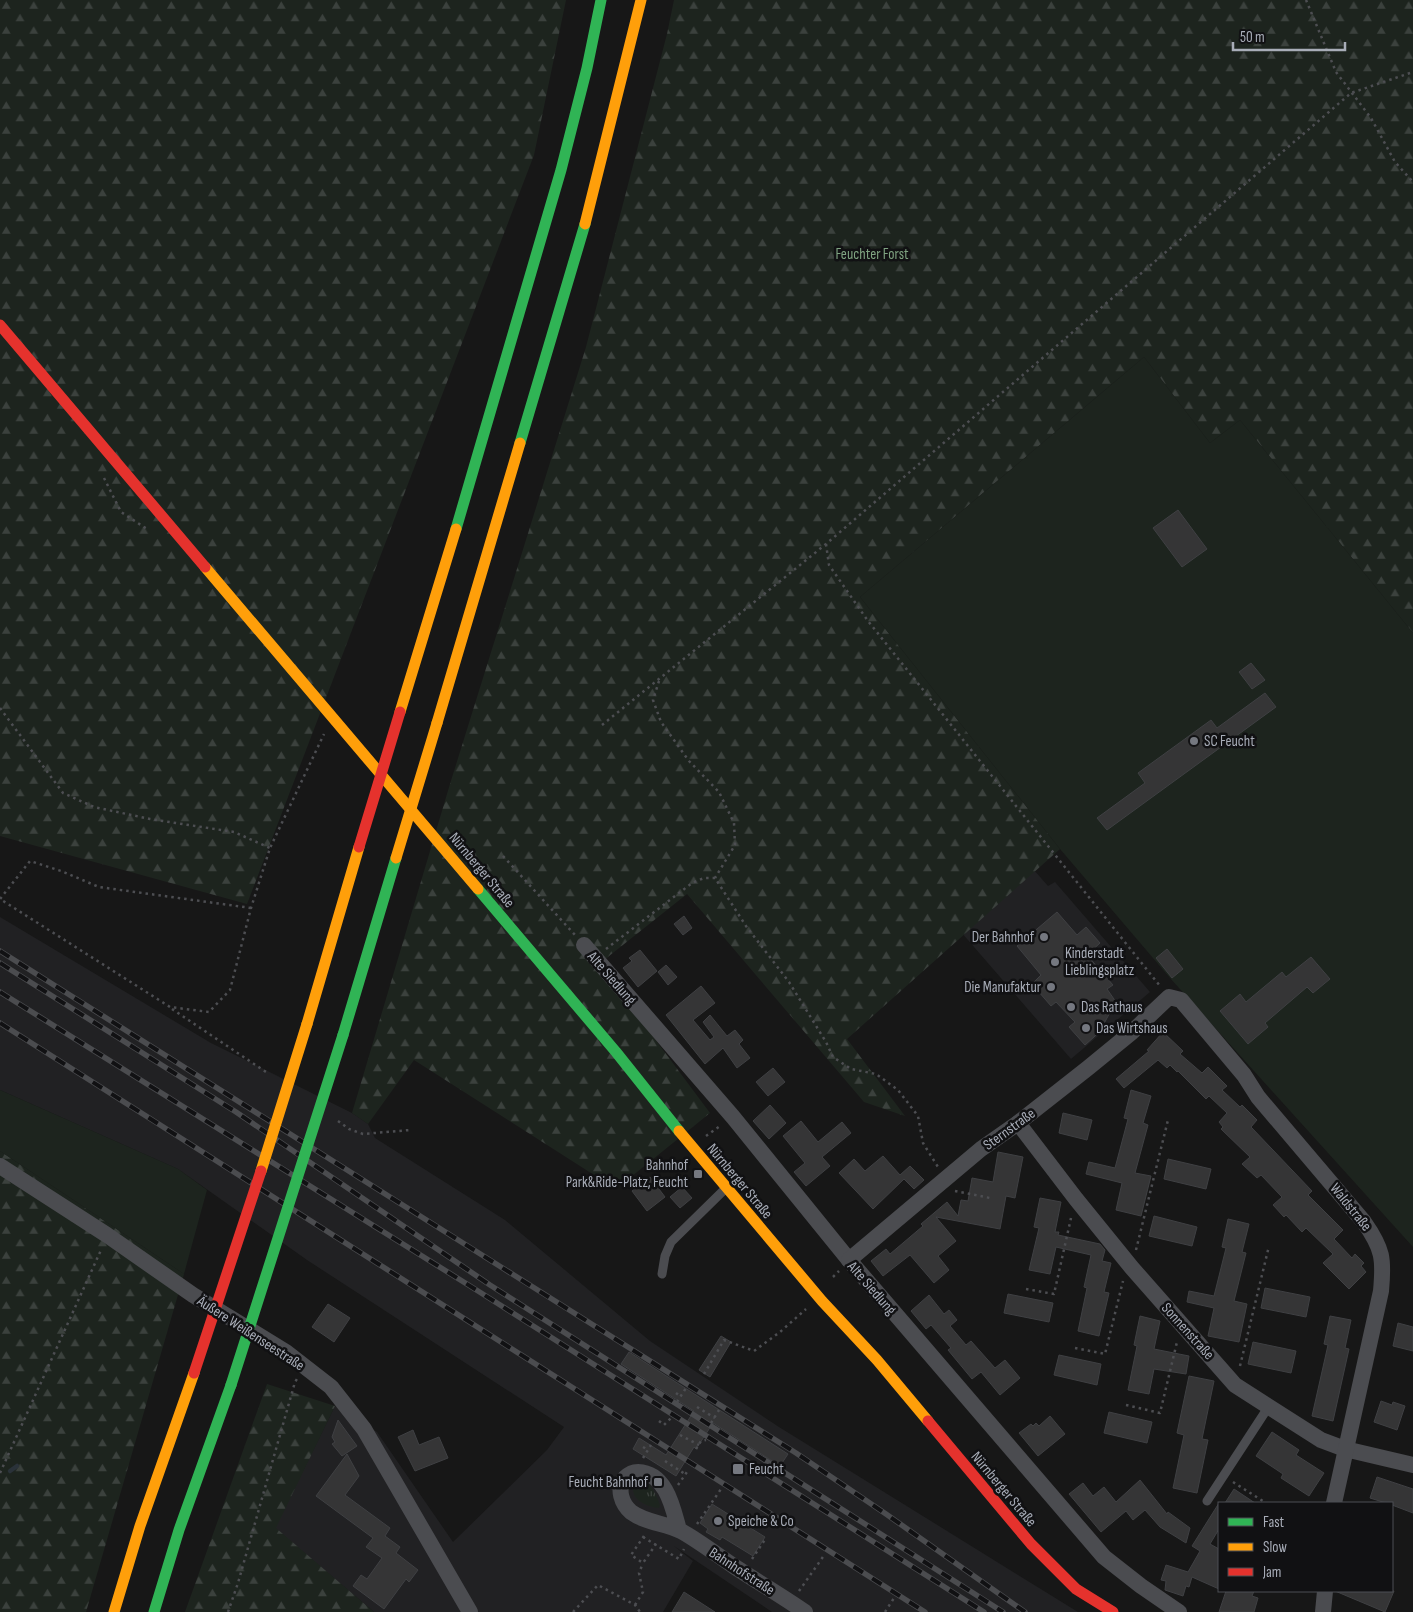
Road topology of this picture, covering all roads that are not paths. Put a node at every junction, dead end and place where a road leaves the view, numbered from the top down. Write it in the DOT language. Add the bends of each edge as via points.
graph roads {
  1 [pos="602,0"];
  2 [pos="640,0"];
  3 [pos="0,324"];
  4 [pos="584,945"];
  5 [pos="1169,997"];
  6 [pos="1018,1123"];
  7 [pos="0,1166"];
  8 [pos="726,1188"];
  9 [pos="848,1260"];
  10 [pos="662,1274"];
  11 [pos="1269,1406"];
  12 [pos="1345,1449"];
  13 [pos="1413,1465"];
  14 [pos="1207,1501"];
  15 [pos="1334,1502"];
  16 [pos="684,1533"];
  17 [pos="1324,1592"];
  18 [pos="114,1612"];
  19 [pos="154,1612"];
  20 [pos="470,1612"];
  21 [pos="805,1612"];
  22 [pos="1113,1612"];
  23 [pos="1179,1612"];
  24 [pos="1323,1612"];
  1 -- 18 [label="main road, bridge" via="571,129 495,402 307,1024"];
  2 -- 19 [label="main road, bridge" via="591,203 343,1035 231,1385 179,1530"];
  3 -- 8 [label="main road, Nürnberger Straße" via="338,721"];
  4 -- 9 [label="street, Alte Siedlung" via="739,1125"];
  5 -- 6 [label="street, Sternstraße" via="1132,1032"];
  5 -- 12 [label="street, Waldstraße" via="1181,1000 1376,1238 1383,1263 1381,1291"];
  6 -- 9 [label="street, Sternstraße" via="981,1149"];
  6 -- 11 [label="street, Sonnenstraße" via="1132,1268 1235,1385"];
  7 -- 20 [label="street, Äußere Weißenseestraße" via="108,1235 193,1295 286,1352 331,1387 364,1429"];
  8 -- 10 [label="lane" via="671,1242"];
  8 -- 22 [label="main road, Nürnberger Straße" via="877,1360 1031,1544 1076,1589"];
  9 -- 23 [label="street, Alte Siedlung" via="1104,1557"];
  11 -- 12 [label="street, Sonnenstraße" via="1321,1440"];
  11 -- 14 [label="lane"];
  12 -- 13 [label="street, Sonnenstraße"];
  12 -- 15 [label="street, Waldstraße"];
  16 -- 21 [label="street, Bahnhofstraße"];
  17 -- 24 [label="street"];
}
